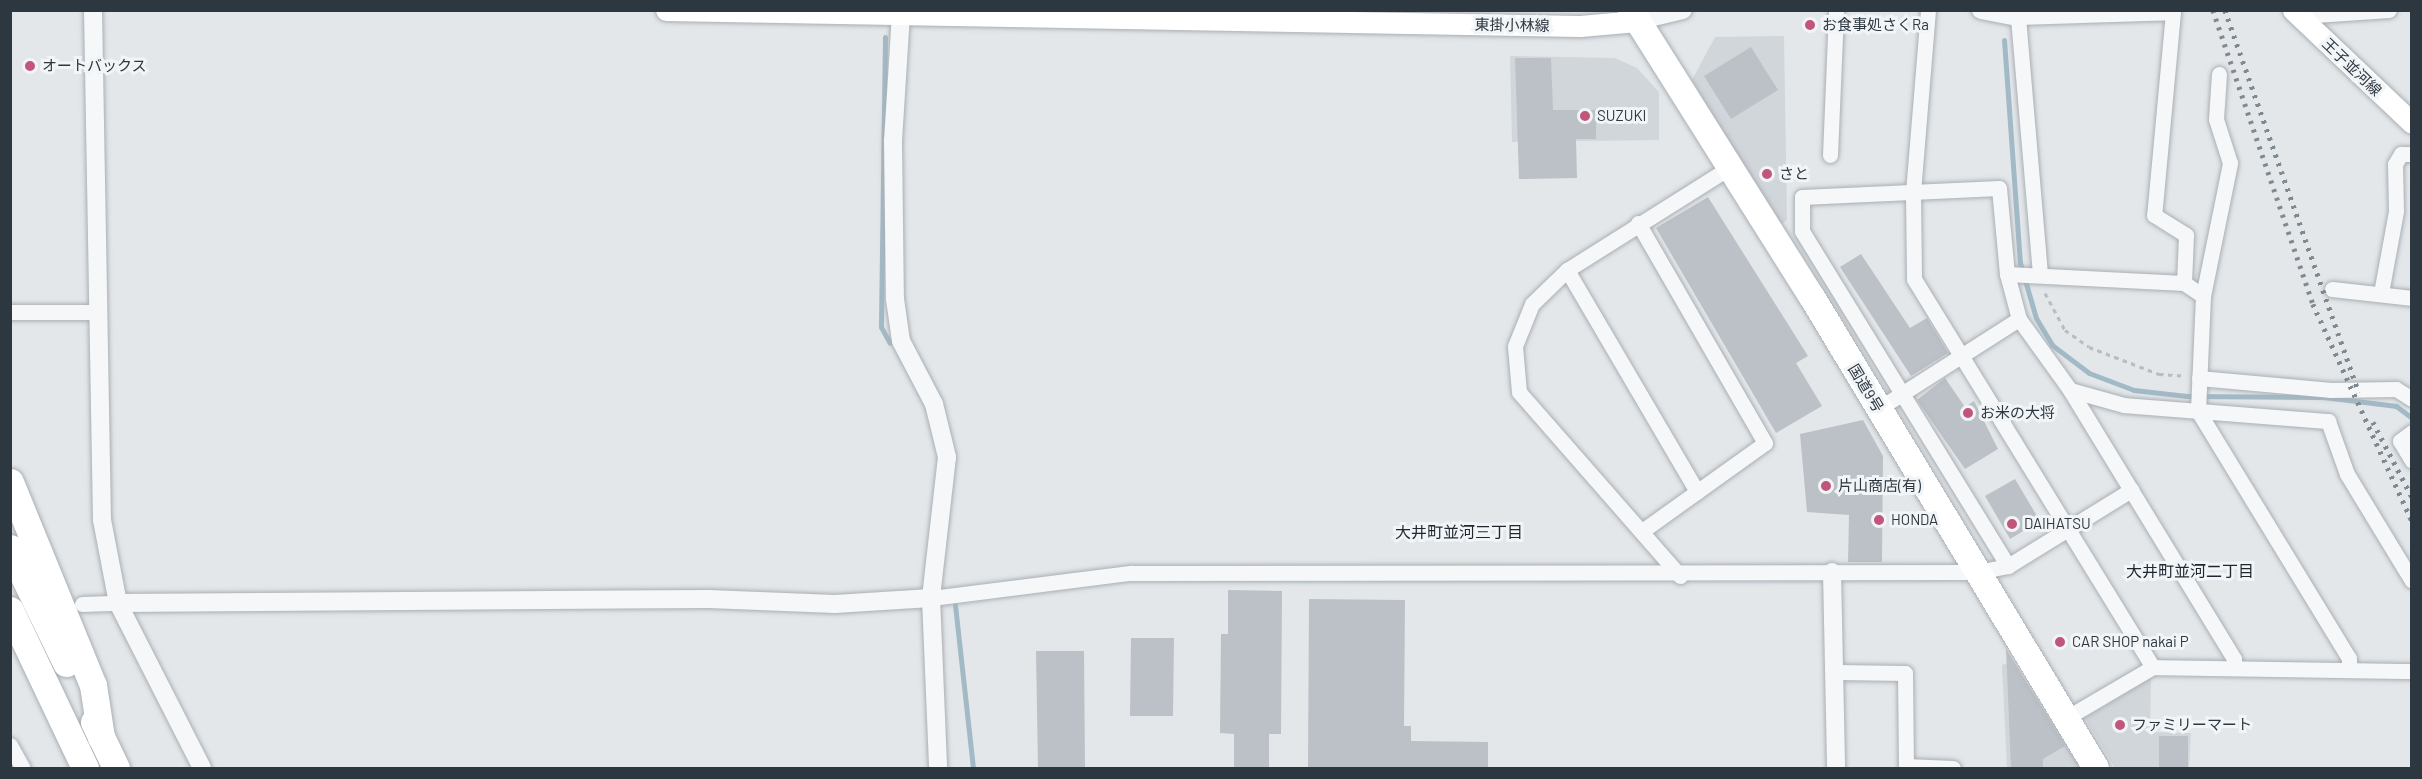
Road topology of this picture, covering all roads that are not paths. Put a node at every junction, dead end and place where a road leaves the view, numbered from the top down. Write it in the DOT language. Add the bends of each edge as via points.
graph roads {
  1 [pos="93,10"];
  2 [pos="666,10"];
  3 [pos="1683,10"];
  4 [pos="1836,10"];
  5 [pos="1928,10"];
  6 [pos="1982,10"];
  7 [pos="2389,10"];
  8 [pos="682,11"];
  9 [pos="2296,13"];
  10 [pos="901,14"];
  11 [pos="2019,14"];
  12 [pos="1192,15"];
  13 [pos="1634,16"];
  14 [pos="2219,74"];
  15 [pos="2412,123"];
  16 [pos="2412,154"];
  17 [pos="1830,155"];
  18 [pos="1729,168"];
  19 [pos="1913,194"];
  20 [pos="1638,223"];
  21 [pos="1567,270"];
  22 [pos="2040,273"];
  23 [pos="2007,274"];
  24 [pos="2184,283"];
  25 [pos="2332,289"];
  26 [pos="2381,293"];
  27 [pos="2204,296"];
  28 [pos="2412,298"];
  29 [pos="10,312"];
  30 [pos="98,312"];
  31 [pos="2019,319"];
  32 [pos="1962,356"];
  33 [pos="2199,378"];
  34 [pos="2070,390"];
  35 [pos="1899,395"];
  36 [pos="2412,399"];
  37 [pos="1878,410"];
  38 [pos="2198,411"];
  39 [pos="2412,432"];
  40 [pos="2412,461"];
  41 [pos="10,482"];
  42 [pos="2131,490"];
  43 [pos="1697,492"];
  44 [pos="2065,530"];
  45 [pos="1642,531"];
  46 [pos="10,548"];
  47 [pos="2007,566"];
  48 [pos="1832,572"];
  49 [pos="1977,572"];
  50 [pos="1680,576"];
  51 [pos="2412,581"];
  52 [pos="932,598"];
  53 [pos="118,603"];
  54 [pos="82,604"];
  55 [pos="10,610"];
  56 [pos="10,640"];
  57 [pos="2153,667"];
  58 [pos="2234,668"];
  59 [pos="2349,670"];
  60 [pos="2412,671"];
  61 [pos="1838,672"];
  62 [pos="2066,718"];
  63 [pos="101,737"];
  64 [pos="10,746"];
  65 [pos="23,768"];
  66 [pos="85,768"];
  67 [pos="116,768"];
  68 [pos="202,768"];
  69 [pos="938,768"];
  70 [pos="1836,768"];
  71 [pos="1953,768"];
  72 [pos="2096,768"];
  1 -- 30 [label="street"];
  2 -- 8 [label="main road, 東掛小林線"];
  3 -- 13 [label="street"];
  4 -- 17 [label="street"];
  5 -- 19 [label="street"];
  6 -- 11 [label="street"];
  7 -- 9 [label="street"];
  8 -- 10 [label="main road, 東掛小林線"];
  9 -- 15 [label="main road, 王子並河線"];
  10 -- 12 [label="main road, 東掛小林線"];
  10 -- 52 [label="street" via="893,141 895,298 901,341 934,404 947,457"];
  11 -- 22 [label="street"];
  11 -- 24 [label="street" via="2173,12 2154,215 2186,235"];
  12 -- 13 [label="main road, 東掛小林線" via="1580,26"];
  13 -- 18 [label="highway, 国道9号"];
  14 -- 27 [label="street" via="2216,119 2230,163"];
  16 -- 26 [label="street" via="2401,154 2395,164 2396,211"];
  18 -- 20 [label="street"];
  18 -- 37 [label="highway, 国道9号"];
  19 -- 23 [label="street" via="1998,188"];
  19 -- 32 [label="street" via="1914,279"];
  19 -- 35 [label="street" via="1802,197 1802,231"];
  20 -- 21 [label="street"];
  20 -- 43 [label="street" via="1765,443"];
  21 -- 43 [label="street"];
  21 -- 45 [label="street" via="1532,304 1515,346 1519,392"];
  22 -- 23 [label="street"];
  22 -- 24 [label="street"];
  23 -- 31 [label="street"];
  24 -- 27 [label="street"];
  25 -- 26 [label="street"];
  26 -- 28 [label="street"];
  27 -- 33 [label="street"];
  29 -- 30 [label="street"];
  30 -- 53 [label="street" via="102,520"];
  31 -- 32 [label="street"];
  31 -- 34 [label="street"];
  32 -- 35 [label="street"];
  32 -- 44 [label="street"];
  33 -- 36 [label="street" via="2331,390 2396,389"];
  33 -- 38 [label="street"];
  34 -- 38 [label="street" via="2124,405"];
  34 -- 42 [label="street"];
  35 -- 37 [label="street"];
  35 -- 47 [label="street"];
  37 -- 49 [label="highway, 国道9号"];
  38 -- 51 [label="street" via="2328,421 2347,474"];
  38 -- 59 [label="street" via="2349,658"];
  39 -- 40 [label="street" via="2400,441"];
  41 -- 63 [label="highway" via="93,684"];
  42 -- 44 [label="street"];
  42 -- 58 [label="street" via="2235,659"];
  43 -- 45 [label="street"];
  44 -- 47 [label="street"];
  44 -- 57 [label="street"];
  45 -- 50 [label="street"];
  46 -- 63 [label="highway"];
  47 -- 49 [label="street"];
  48 -- 49 [label="street"];
  48 -- 50 [label="street"];
  48 -- 61 [label="street"];
  49 -- 62 [label="highway, 国道9号"];
  50 -- 52 [label="street" via="1131,573"];
  52 -- 53 [label="street" via="835,604 709,599"];
  52 -- 69 [label="street"];
  53 -- 54 [label="street"];
  53 -- 68 [label="street"];
  55 -- 66 [label="highway"];
  56 -- 66 [label="highway"];
  57 -- 58 [label="street"];
  57 -- 62 [label="street"];
  58 -- 59 [label="street"];
  59 -- 60 [label="street"];
  61 -- 70 [label="street"];
  61 -- 71 [label="street" via="1905,673 1906,766"];
  62 -- 72 [label="highway, 国道9号"];
  63 -- 67 [label="highway"];
  64 -- 65 [label="street"];
}
